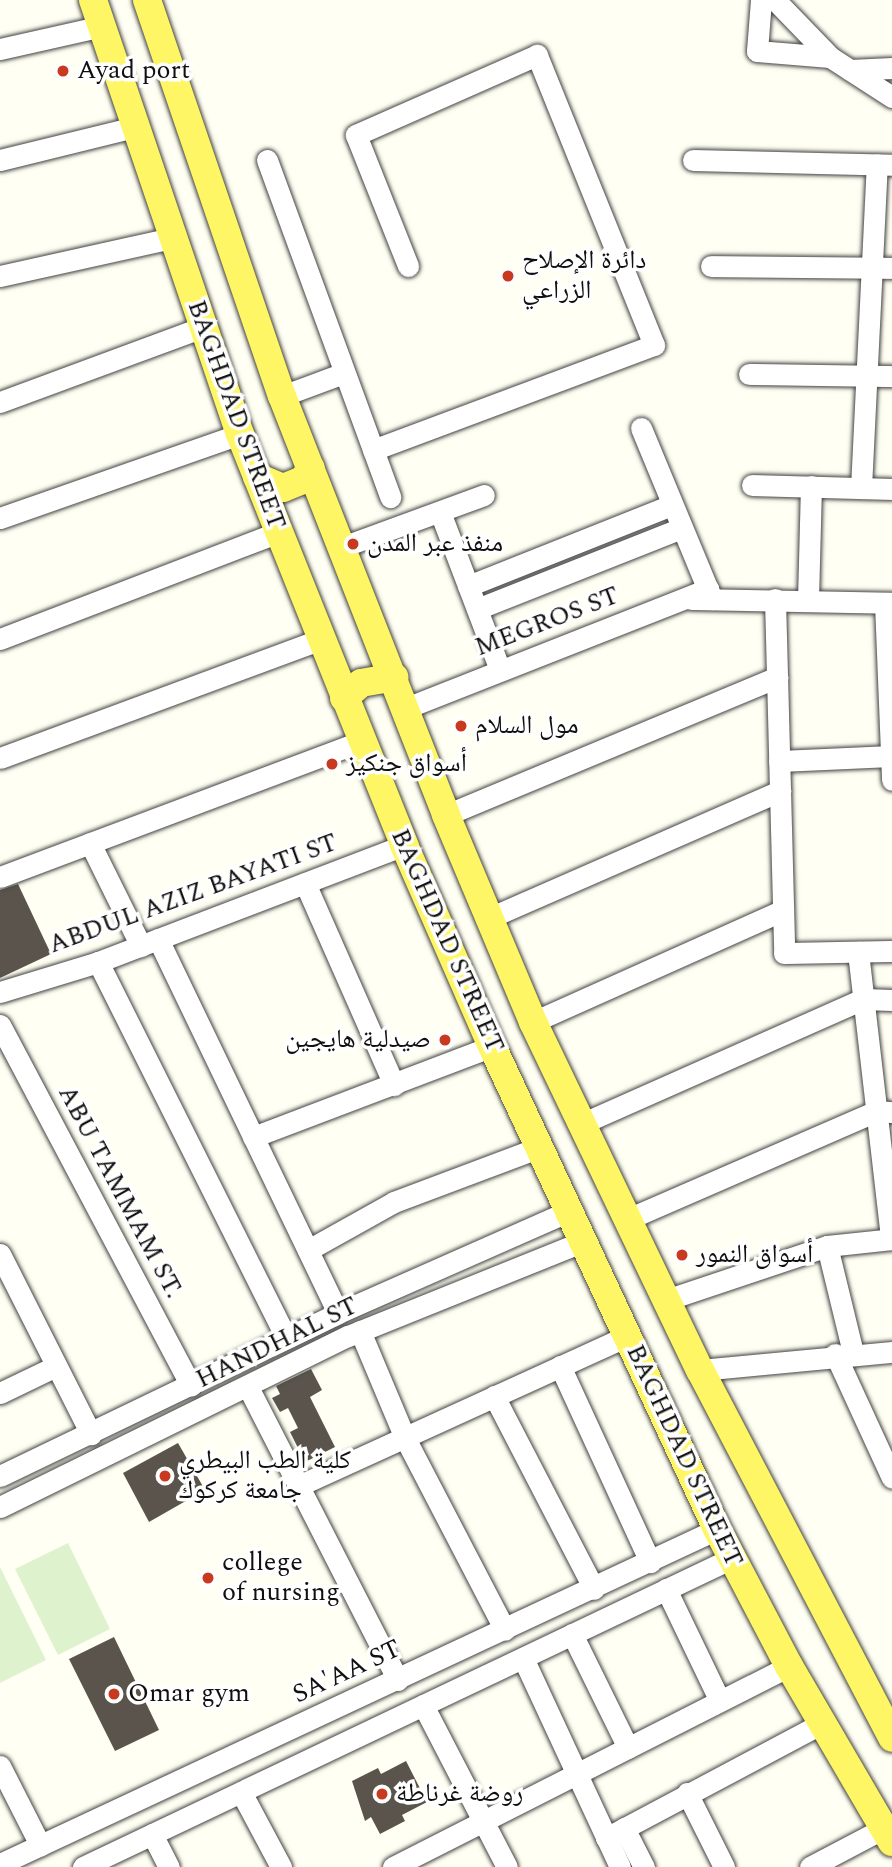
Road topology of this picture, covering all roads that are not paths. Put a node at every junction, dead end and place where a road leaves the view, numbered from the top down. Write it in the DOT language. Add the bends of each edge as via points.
graph roads {
  1 [pos="147,0"];
  2 [pos="761,0"];
  3 [pos="775,0"];
  4 [pos="799,0"];
  5 [pos="97,13"];
  6 [pos="799,24"];
  7 [pos="0,49"];
  8 [pos="830,57"];
  9 [pos="892,68"];
  10 [pos="850,70"];
  11 [pos="892,97"];
  12 [pos="134,127"];
  13 [pos="0,160"];
  14 [pos="267,160"];
  15 [pos="693,160"];
  16 [pos="885,164"];
  17 [pos="172,239"];
  18 [pos="408,266"];
  19 [pos="711,266"];
  20 [pos="882,268"];
  21 [pos="0,276"];
  22 [pos="203,327"];
  23 [pos="344,373"];
  24 [pos="748,374"];
  25 [pos="867,375"];
  26 [pos="892,376"];
  27 [pos="282,396"];
  28 [pos="0,402"];
  29 [pos="640,428"];
  30 [pos="240,434"];
  31 [pos="373,450"];
  32 [pos="311,468"];
  33 [pos="257,477"];
  34 [pos="752,485"];
  35 [pos="811,486"];
  36 [pos="861,488"];
  37 [pos="892,489"];
  38 [pos="484,495"];
  39 [pos="390,497"];
  40 [pos="672,505"];
  41 [pos="440,512"];
  42 [pos="0,518"];
  43 [pos="682,528"];
  44 [pos="279,532"];
  45 [pos="342,547"];
  46 [pos="468,586"];
  47 [pos="710,594"];
  48 [pos="775,599"];
  49 [pos="808,600"];
  50 [pos="889,603"];
  51 [pos="477,609"];
  52 [pos="0,639"];
  53 [pos="321,639"];
  54 [pos="500,670"];
  55 [pos="394,677"];
  56 [pos="777,677"];
  57 [pos="344,698"];
  58 [pos="406,708"];
  59 [pos="361,741"];
  60 [pos="892,755"];
  61 [pos="0,758"];
  62 [pos="779,761"];
  63 [pos="892,780"];
  64 [pos="780,791"];
  65 [pos="446,815"];
  66 [pos="90,843"];
  67 [pos="404,845"];
  68 [pos="0,877"];
  69 [pos="305,883"];
  70 [pos="783,910"];
  71 [pos="489,918"];
  72 [pos="149,943"];
  73 [pos="892,951"];
  74 [pos="858,952"];
  75 [pos="98,962"];
  76 [pos="0,992"];
  77 [pos="863,999"];
  78 [pos="892,1000"];
  79 [pos="533,1021"];
  80 [pos="0,1025"];
  81 [pos="492,1046"];
  82 [pos="394,1085"];
  83 [pos="884,1112"];
  84 [pos="581,1124"];
  85 [pos="253,1137"];
  86 [pos="540,1147"];
  87 [pos="569,1211"];
  88 [pos="628,1219"];
  89 [pos="538,1227"];
  90 [pos="892,1239"];
  91 [pos="584,1241"];
  92 [pos="827,1246"];
  93 [pos="308,1250"];
  94 [pos="547,1255"];
  95 [pos="1,1258"];
  96 [pos="666,1300"];
  97 [pos="338,1313"];
  98 [pos="360,1331"];
  99 [pos="627,1336"];
  100 [pos="286,1338"];
  101 [pos="892,1352"];
  102 [pos="844,1354"];
  103 [pos="56,1366"];
  104 [pos="560,1366"];
  105 [pos="699,1370"];
  106 [pos="191,1385"];
  107 [pos="248,1387"];
  108 [pos="0,1393"];
  109 [pos="494,1396"];
  110 [pos="149,1405"];
  111 [pos="160,1432"];
  112 [pos="91,1434"];
  113 [pos="405,1438"];
  114 [pos="889,1467"];
  115 [pos="0,1476"];
  116 [pos="299,1486"];
  117 [pos="0,1507"];
  118 [pos="717,1529"];
  119 [pos="678,1548"];
  120 [pos="732,1558"];
  121 [pos="650,1562"];
  122 [pos="691,1577"];
  123 [pos="594,1589"];
  124 [pos="666,1590"];
  125 [pos="505,1630"];
  126 [pos="572,1634"];
  127 [pos="523,1658"];
  128 [pos="789,1666"];
  129 [pos="398,1680"];
  130 [pos="720,1701"];
  131 [pos="423,1705"];
  132 [pos="310,1720"];
  133 [pos="822,1723"];
  134 [pos="892,1738"];
  135 [pos="628,1748"];
  136 [pos="325,1752"];
  137 [pos="0,1766"];
  138 [pos="575,1773"];
  139 [pos="241,1792"];
  140 [pos="687,1793"];
  141 [pos="483,1821"];
  142 [pos="615,1833"];
  143 [pos="152,1834"];
  144 [pos="888,1835"];
  145 [pos="40,1845"];
  146 [pos="0,1864"];
  147 [pos="83,1867"];
  148 [pos="169,1867"];
  149 [pos="281,1867"];
  150 [pos="395,1867"];
  151 [pos="507,1867"];
  152 [pos="620,1867"];
  153 [pos="644,1867"];
  154 [pos="724,1867"];
  155 [pos="810,1867"];
  1 -- 27 [label="main road, BAGHDAD STREET"];
  2 -- 8 [label="street" via="757,51"];
  3 -- 6 [label="street"];
  4 -- 6 [label="street"];
  5 -- 7 [label="street"];
  5 -- 12 [label="main road, BAGHDAD STREET"];
  6 -- 8 [label="street"];
  8 -- 10 [label="street"];
  9 -- 10 [label="street"];
  10 -- 11 [label="street"];
  12 -- 13 [label="street"];
  12 -- 17 [label="main road, BAGHDAD STREET"];
  14 -- 23 [label="street"];
  15 -- 16 [label="street"];
  16 -- 20 [label="street"];
  17 -- 21 [label="street"];
  17 -- 22 [label="main road, BAGHDAD STREET"];
  18 -- 31 [label="street" via="356,135 537,55 654,345"];
  19 -- 20 [label="street"];
  20 -- 25 [label="street"];
  22 -- 28 [label="street"];
  22 -- 30 [label="main road, BAGHDAD STREET"];
  23 -- 27 [label="street"];
  23 -- 31 [label="street"];
  24 -- 25 [label="street"];
  25 -- 26 [label="street"];
  25 -- 36 [label="street"];
  27 -- 32 [label="main road, BAGHDAD STREET"];
  29 -- 40 [label="street"];
  30 -- 33 [label="main road, BAGHDAD STREET"];
  30 -- 42 [label="street"];
  31 -- 39 [label="street"];
  32 -- 33 [label="main road" via="303,480 283,488"];
  32 -- 45 [label="main road, BAGHDAD STREET"];
  33 -- 44 [label="main road, BAGHDAD STREET"];
  34 -- 35 [label="street"];
  35 -- 36 [label="street"];
  35 -- 49 [label="street"];
  36 -- 37 [label="street"];
  38 -- 41 [label="street"];
  40 -- 43 [label="street"];
  40 -- 46 [label="street"];
  41 -- 45 [label="street"];
  41 -- 46 [label="street"];
  43 -- 47 [label="street"];
  43 -- 51 [label="street"];
  44 -- 52 [label="street"];
  44 -- 53 [label="main road, BAGHDAD STREET"];
  45 -- 55 [label="main road, BAGHDAD STREET"];
  46 -- 51 [label="street"];
  47 -- 48 [label="street"];
  47 -- 54 [label="street, MEGROS ST" via="685,599"];
  48 -- 49 [label="street"];
  48 -- 56 [label="street"];
  49 -- 50 [label="street"];
  50 -- 60 [label="street"];
  51 -- 54 [label="street"];
  53 -- 57 [label="main road, BAGHDAD STREET"];
  53 -- 61 [label="street"];
  54 -- 58 [label="street, MEGROS ST"];
  55 -- 57 [label="main road" via="361,683"];
  55 -- 58 [label="main road, BAGHDAD STREET"];
  56 -- 62 [label="street"];
  56 -- 65 [label="street"];
  57 -- 59 [label="main road, BAGHDAD STREET"];
  58 -- 65 [label="main road, BAGHDAD STREET"];
  59 -- 66 [label="street"];
  59 -- 67 [label="main road, BAGHDAD STREET"];
  60 -- 62 [label="street"];
  60 -- 63 [label="street"];
  62 -- 64 [label="street"];
  64 -- 70 [label="street"];
  64 -- 71 [label="street"];
  65 -- 71 [label="main road, BAGHDAD STREET"];
  66 -- 68 [label="street"];
  66 -- 72 [label="street"];
  67 -- 69 [label="street, ABDUL AZIZ BAYATI ST"];
  67 -- 81 [label="main road, BAGHDAD STREET"];
  69 -- 72 [label="street, ABDUL AZIZ BAYATI ST"];
  69 -- 82 [label="street"];
  70 -- 74 [label="street" via="783,953"];
  70 -- 79 [label="street"];
  71 -- 79 [label="main road, BAGHDAD STREET"];
  72 -- 75 [label="street, ABDUL AZIZ BAYATI ST"];
  72 -- 85 [label="street"];
  73 -- 74 [label="street"];
  74 -- 77 [label="street"];
  75 -- 76 [label="street, ABDUL AZIZ BAYATI ST"];
  75 -- 100 [label="street"];
  77 -- 78 [label="street"];
  77 -- 83 [label="street"];
  77 -- 84 [label="street"];
  79 -- 84 [label="main road, BAGHDAD STREET"];
  80 -- 106 [label="street, ABU TAMMAM ST."];
  81 -- 82 [label="street"];
  81 -- 86 [label="main road, BAGHDAD STREET"];
  82 -- 85 [label="street"];
  83 -- 88 [label="street"];
  83 -- 90 [label="street"];
  84 -- 88 [label="main road, BAGHDAD STREET"];
  85 -- 93 [label="street"];
  86 -- 87 [label="main road, BAGHDAD STREET"];
  86 -- 93 [label="street" via="394,1202"];
  87 -- 89 [label="street, HANDHAL ST"];
  87 -- 91 [label="main road, BAGHDAD STREET"];
  88 -- 96 [label="main road, BAGHDAD STREET"];
  89 -- 94 [label="street" via="550,1232 555,1242"];
  89 -- 97 [label="street, HANDHAL ST"];
  90 -- 92 [label="street"];
  91 -- 94 [label="street, HANDHAL ST"];
  91 -- 99 [label="main road, BAGHDAD STREET"];
  92 -- 96 [label="street"];
  92 -- 102 [label="street"];
  93 -- 97 [label="street"];
  94 -- 98 [label="street, HANDHAL ST"];
  95 -- 103 [label="street"];
  96 -- 105 [label="main road, BAGHDAD STREET"];
  97 -- 100 [label="street, HANDHAL ST"];
  98 -- 107 [label="street, HANDHAL ST"];
  98 -- 113 [label="street"];
  99 -- 104 [label="street"];
  99 -- 118 [label="main road, BAGHDAD STREET"];
  100 -- 106 [label="street, HANDHAL ST"];
  101 -- 102 [label="street"];
  102 -- 105 [label="street"];
  102 -- 114 [label="street"];
  103 -- 108 [label="street"];
  103 -- 112 [label="street"];
  104 -- 109 [label="street"];
  104 -- 121 [label="street"];
  105 -- 134 [label="main road, BAGHDAD STREET"];
  106 -- 110 [label="street, HANDHAL ST"];
  107 -- 111 [label="street, HANDHAL ST"];
  107 -- 116 [label="street"];
  109 -- 113 [label="street"];
  109 -- 123 [label="street"];
  110 -- 111 [label="street"];
  110 -- 112 [label="street, HANDHAL ST"];
  111 -- 117 [label="street, HANDHAL ST"];
  112 -- 115 [label="street, HANDHAL ST"];
  113 -- 116 [label="street"];
  113 -- 125 [label="street"];
  116 -- 129 [label="street"];
  118 -- 119 [label="street, SA'AA ST"];
  118 -- 120 [label="main road, BAGHDAD STREET"];
  119 -- 121 [label="street, SA'AA ST"];
  119 -- 122 [label="street"];
  120 -- 122 [label="street"];
  120 -- 128 [label="main road, BAGHDAD STREET"];
  121 -- 123 [label="street, SA'AA ST"];
  122 -- 124 [label="street"];
  123 -- 125 [label="street, SA'AA ST"];
  124 -- 126 [label="street"];
  124 -- 130 [label="street"];
  125 -- 129 [label="street, SA'AA ST"];
  126 -- 127 [label="street"];
  126 -- 135 [label="street"];
  127 -- 131 [label="street"];
  127 -- 138 [label="street"];
  128 -- 130 [label="street"];
  128 -- 133 [label="main road, BAGHDAD STREET"];
  129 -- 132 [label="street, SA'AA ST"];
  130 -- 135 [label="street"];
  131 -- 136 [label="street"];
  131 -- 141 [label="street"];
  132 -- 136 [label="street"];
  132 -- 145 [label="street, SA'AA ST"];
  133 -- 140 [label="street"];
  133 -- 144 [label="main road, BAGHDAD STREET"];
  135 -- 138 [label="street"];
  136 -- 139 [label="street"];
  137 -- 145 [label="street"];
  138 -- 141 [label="street"];
  138 -- 142 [label="street"];
  139 -- 143 [label="street"];
  139 -- 149 [label="street"];
  140 -- 142 [label="street"];
  140 -- 154 [label="street"];
  141 -- 150 [label="street"];
  141 -- 151 [label="street"];
  142 -- 152 [label="street"];
  142 -- 153 [label="street"];
  143 -- 147 [label="street"];
  143 -- 148 [label="street"];
  144 -- 155 [label="street"];
  145 -- 146 [label="street, SA'AA ST"];
}
